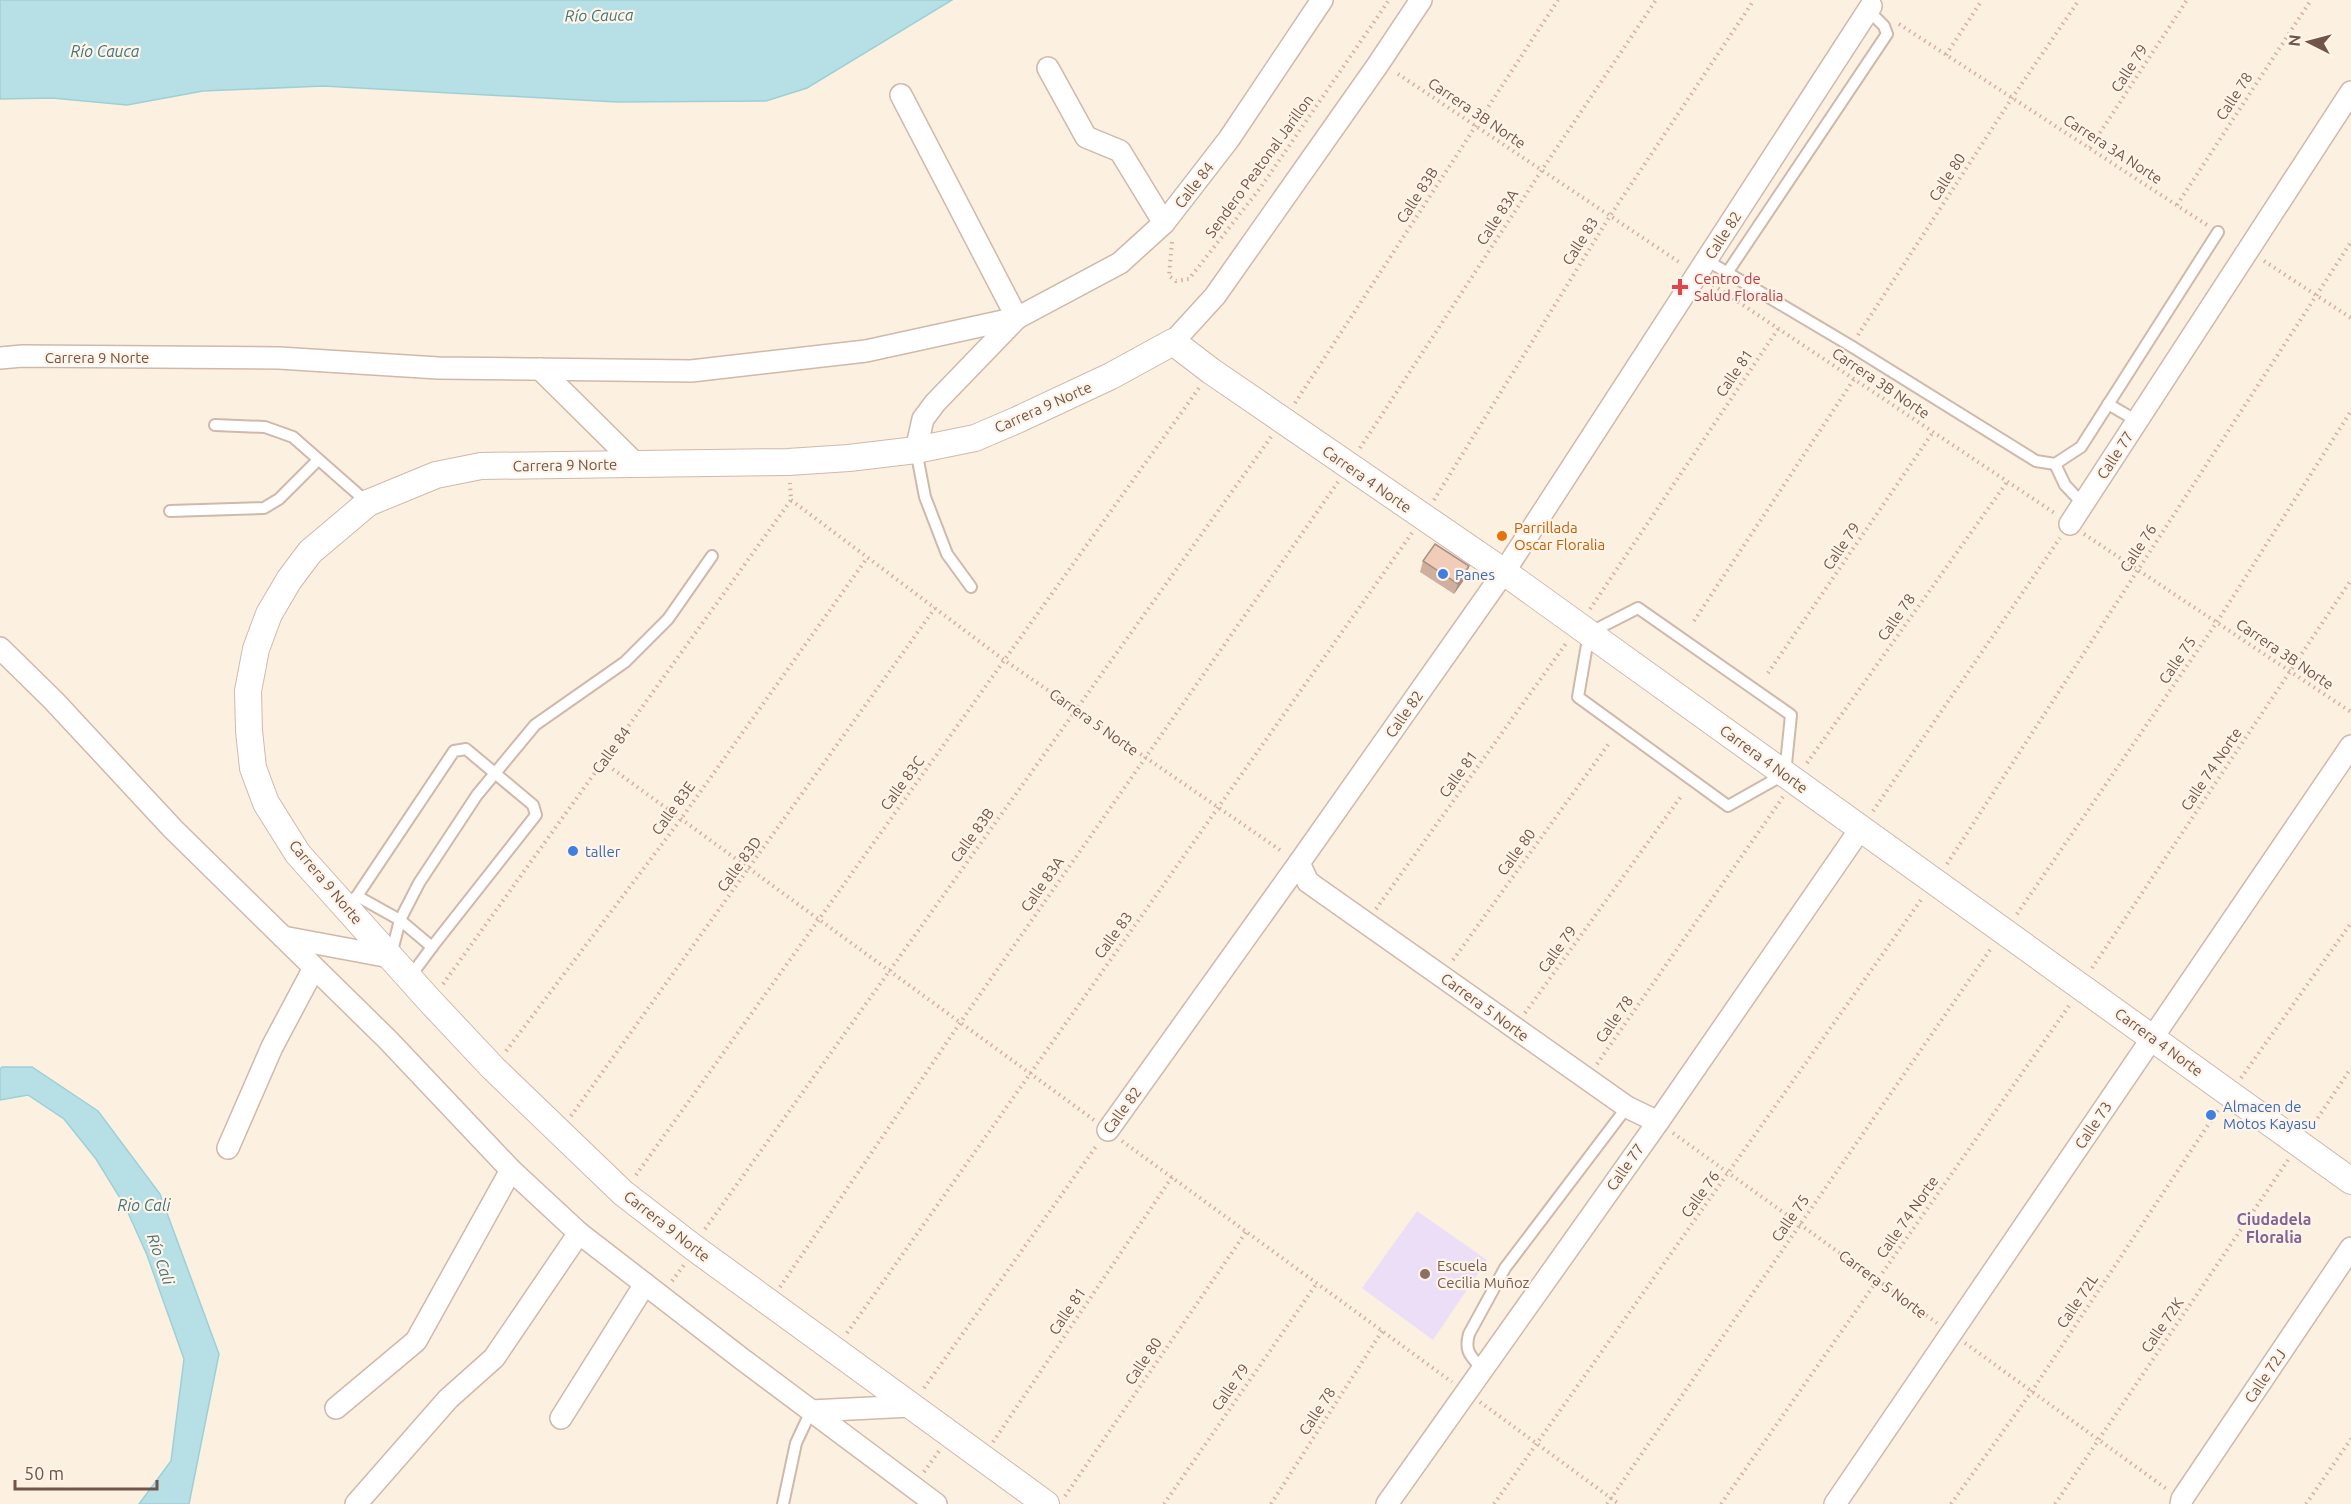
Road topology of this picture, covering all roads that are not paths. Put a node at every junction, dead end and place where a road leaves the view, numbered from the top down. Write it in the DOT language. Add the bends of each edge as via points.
graph roads {
  1 [pos="1322,0"];
  2 [pos="1421,0"];
  3 [pos="1870,8"];
  4 [pos="1048,68"];
  5 [pos="2351,92"];
  6 [pos="901,95"];
  7 [pos="1164,223"];
  8 [pos="2218,232"];
  9 [pos="1702,267"];
  10 [pos="1727,273"];
  11 [pos="1017,318"];
  12 [pos="1173,342"];
  13 [pos="0,358"];
  14 [pos="540,369"];
  15 [pos="2108,404"];
  16 [pos="2137,422"];
  17 [pos="215,425"];
  18 [pos="916,450"];
  19 [pos="318,460"];
  20 [pos="636,464"];
  21 [pos="2055,464"];
  22 [pos="368,503"];
  23 [pos="2083,504"];
  24 [pos="171,511"];
  25 [pos="2070,524"];
  26 [pos="712,556"];
  27 [pos="1504,572"];
  28 [pos="971,587"];
  29 [pos="1582,628"];
  30 [pos="0,648"];
  31 [pos="2351,746"];
  32 [pos="496,773"];
  33 [pos="1791,779"];
  34 [pos="1866,821"];
  35 [pos="1299,863"];
  36 [pos="351,901"];
  37 [pos="400,921"];
  38 [pos="283,938"];
  39 [pos="432,947"];
  40 [pos="390,957"];
  41 [pos="314,968"];
  42 [pos="410,978"];
  43 [pos="2152,1038"];
  44 [pos="1627,1107"];
  45 [pos="1658,1122"];
  46 [pos="1108,1130"];
  47 [pos="228,1148"];
  48 [pos="511,1170"];
  49 [pos="2351,1181"];
  50 [pos="579,1233"];
  51 [pos="2351,1248"];
  52 [pos="653,1290"];
  53 [pos="1482,1369"];
  54 [pos="911,1406"];
  55 [pos="336,1408"];
  56 [pos="811,1411"];
  57 [pos="561,1418"];
  58 [pos="925,1498"];
  59 [pos="2182,1502"];
  60 [pos="356,1504"];
  61 [pos="783,1504"];
  62 [pos="1046,1504"];
  63 [pos="1387,1504"];
  64 [pos="1835,1504"];
  1 -- 7 [label="street, Calle 84" via="1230,139"];
  2 -- 12 [label="street" via="1215,296"];
  3 -- 9 [label="street, Calle 82"];
  3 -- 10 [label="lane" via="1887,34"];
  4 -- 7 [label="street" via="1086,137 1120,151"];
  5 -- 16 [label="street, Calle 77"];
  6 -- 11 [label="street"];
  7 -- 11 [label="street, Calle 84" via="1120,263"];
  8 -- 15 [label="lane"];
  9 -- 10 [label="lane"];
  9 -- 27 [label="street, Calle 82"];
  10 -- 21 [label="lane" via="2036,462"];
  11 -- 14 [label="street, Carrera 9 Norte" via="867,351 691,371"];
  11 -- 18 [label="street" via="935,403 923,419"];
  12 -- 18 [label="street, Carrera 9 Norte" via="1112,376 1006,425 975,438"];
  12 -- 27 [label="street, Carrera 4 Norte"];
  13 -- 14 [label="street, Carrera 9 Norte" via="279,358 438,368"];
  14 -- 20 [label="street"];
  15 -- 16 [label="lane"];
  15 -- 21 [label="lane" via="2081,447"];
  16 -- 23 [label="street, Calle 77"];
  17 -- 19 [label="lane" via="265,427 293,437"];
  18 -- 20 [label="street, Carrera 9 Norte" via="788,462"];
  18 -- 28 [label="lane" via="925,497 947,554"];
  19 -- 22 [label="lane"];
  19 -- 24 [label="lane" via="279,499 264,508"];
  20 -- 22 [label="street, Carrera 9 Norte" via="481,466 436,475"];
  21 -- 23 [label="lane" via="2065,485"];
  22 -- 36 [label="street, Carrera 9 Norte" via="310,552 289,580 269,614 256,649 248,691 253,768 266,803 298,854"];
  23 -- 25 [label="street, Calle 77"];
  26 -- 32 [label="lane" via="668,619 625,662 535,725"];
  27 -- 29 [label="street, Carrera 4 Norte"];
  27 -- 35 [label="street, Calle 82"];
  29 -- 33 [label="street, Carrera 4 Norte"];
  29 -- 33 [label="lane" via="1638,608 1791,715"];
  29 -- 33 [label="lane" via="1578,697 1606,718 1728,806"];
  30 -- 38 [label="street"];
  31 -- 43 [label="street, Calle 73"];
  32 -- 36 [label="lane" via="466,749 454,752"];
  32 -- 37 [label="lane" via="418,883"];
  32 -- 39 [label="lane" via="532,805 536,814"];
  33 -- 34 [label="street, Carrera 4 Norte"];
  34 -- 43 [label="street, Carrera 4 Norte"];
  34 -- 45 [label="street, Calle 77"];
  35 -- 44 [label="street, Carrera 5 Norte" via="1308,882"];
  35 -- 46 [label="street, Calle 82"];
  36 -- 37 [label="lane"];
  36 -- 40 [label="street, Carrera 9 Norte"];
  37 -- 39 [label="lane"];
  37 -- 40 [label="lane"];
  38 -- 40 [label="street"];
  38 -- 41 [label="street"];
  39 -- 42 [label="lane"];
  40 -- 42 [label="street, Carrera 9 Norte"];
  41 -- 47 [label="street" via="272,1047"];
  41 -- 48 [label="street"];
  42 -- 54 [label="street, Carrera 9 Norte" via="493,1068 623,1193"];
  43 -- 49 [label="street, Carrera 4 Norte"];
  43 -- 64 [label="street, Calle 73"];
  44 -- 45 [label="street, Carrera 5 Norte"];
  44 -- 53 [label="lane" via="1505,1268 1466,1344"];
  45 -- 53 [label="street, Calle 77"];
  48 -- 50 [label="street"];
  48 -- 55 [label="street" via="416,1341"];
  50 -- 52 [label="street"];
  50 -- 60 [label="street" via="494,1358 448,1399"];
  51 -- 59 [label="street, Calle 72J"];
  52 -- 56 [label="street"];
  52 -- 57 [label="street"];
  53 -- 63 [label="street, Calle 77"];
  54 -- 56 [label="street"];
  54 -- 62 [label="street, Carrera 9 Norte"];
  56 -- 58 [label="street"];
  56 -- 61 [label="lane" via="796,1443"];
}
